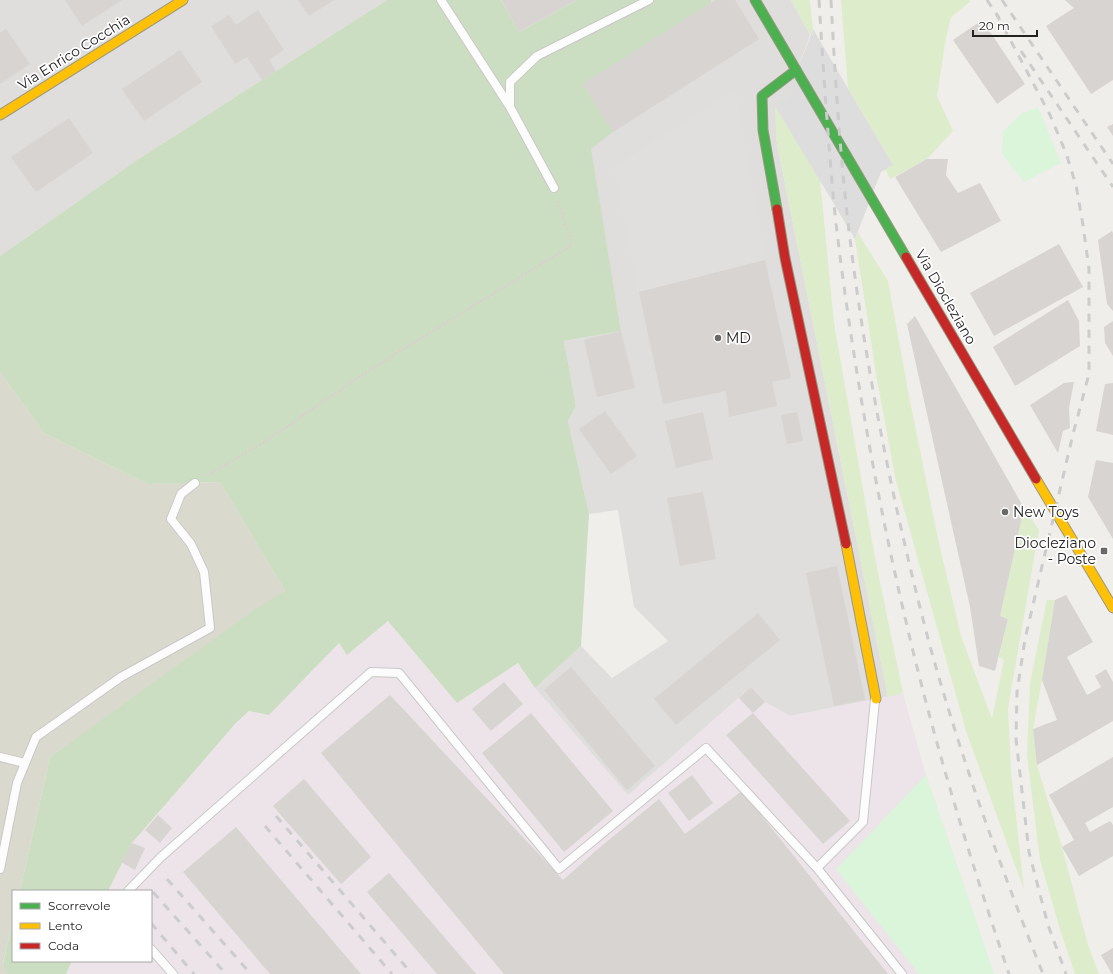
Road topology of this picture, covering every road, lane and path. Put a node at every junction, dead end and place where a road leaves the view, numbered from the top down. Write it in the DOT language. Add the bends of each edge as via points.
graph roads {
  1 [pos="183,0"];
  2 [pos="442,0"];
  3 [pos="649,0"];
  4 [pos="755,0"];
  5 [pos="796,70"];
  6 [pos="510,107"];
  7 [pos="0,115"];
  8 [pos="554,188"];
  9 [pos="195,483"];
  10 [pos="1113,608"];
  11 [pos="876,699"];
  12 [pos="0,757"];
  13 [pos="25,763"];
  14 [pos="817,868"];
  15 [pos="0,869"];
  16 [pos="129,890"];
  17 [pos="152,950"];
  18 [pos="173,974"];
  19 [pos="902,974"];
  1 -- 7 [label="street, Via Enrico Cocchia"];
  2 -- 6 [label="lane"];
  3 -- 6 [label="lane" via="537,56 510,82"];
  4 -- 5 [label="street, Via Diocleziano"];
  5 -- 10 [label="street, Via Diocleziano" via="1054,512"];
  5 -- 11 [label="street" via="762,96 763,130 785,258"];
  6 -- 8 [label="lane"];
  8 -- 9 [label="path" via="572,245 365,373 266,441"];
  9 -- 13 [label="lane" via="181,494 171,519 191,544 204,572 210,628 121,677 36,737"];
  11 -- 14 [label="lane" via="863,822"];
  12 -- 13 [label="lane"];
  13 -- 15 [label="lane" via="17,783"];
  14 -- 16 [label="lane" via="706,748 558,869 400,673 371,672 162,857"];
  14 -- 19 [label="lane"];
  17 -- 18 [label="lane"];
}
